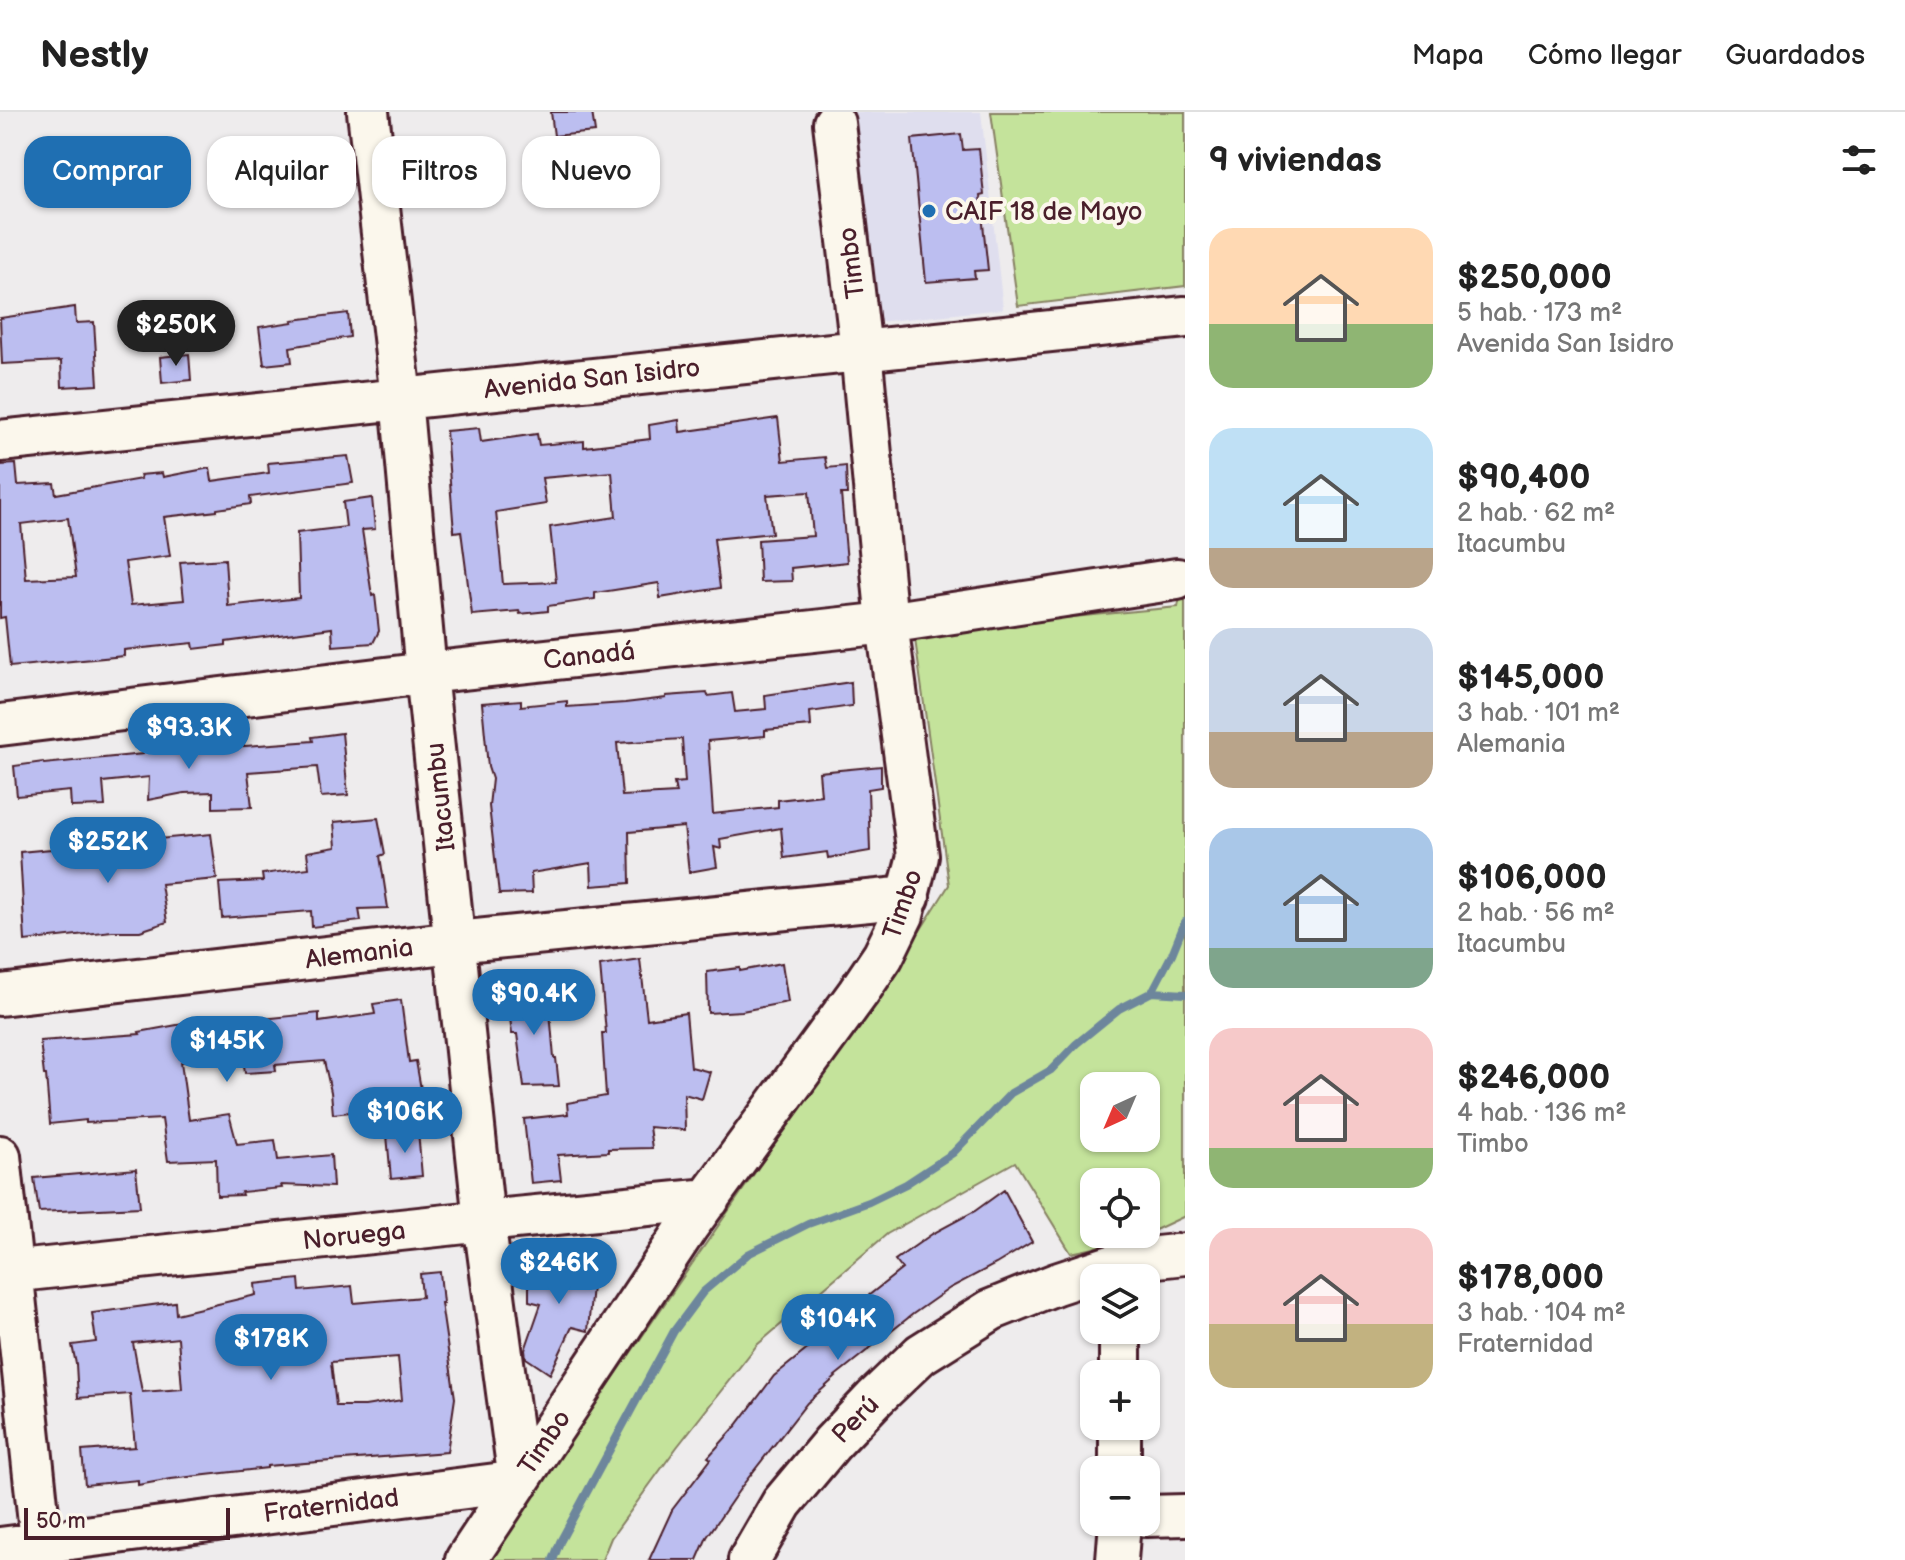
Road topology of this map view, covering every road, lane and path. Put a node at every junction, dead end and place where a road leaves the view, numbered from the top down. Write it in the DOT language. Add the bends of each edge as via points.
graph roads {
  1 [pos="368,112"];
  2 [pos="834,123"];
  3 [pos="1185,317"];
  4 [pos="861,350"];
  5 [pos="401,398"];
  6 [pos="0,441"];
  7 [pos="1177,579"];
  8 [pos="887,623"];
  9 [pos="426,673"];
  10 [pos="0,725"];
  11 [pos="909,897"];
  12 [pos="455,942"];
  13 [pos="0,995"];
  14 [pos="0,1156"];
  15 [pos="709,1199"];
  16 [pos="484,1221"];
  17 [pos="1185,1254"];
  18 [pos="1147,1264"];
  19 [pos="6,1272"];
  20 [pos="1080,1279"];
  21 [pos="519,1481"];
  22 [pos="1185,1515"];
  23 [pos="1160,1516"];
  24 [pos="1119,1536"];
  25 [pos="0,1548"];
  26 [pos="42,1552"];
  27 [pos="466,1560"];
  28 [pos="749,1560"];
  29 [pos="1117,1560"];
  1 -- 5 [label="street, Itacumbu"];
  2 -- 4 [label="street, Timbo"];
  3 -- 4 [label="street, Avenida San Isidro"];
  4 -- 5 [label="street, Avenida San Isidro"];
  4 -- 8 [label="street, Timbo"];
  5 -- 6 [label="street, Avenida San Isidro"];
  5 -- 9 [label="street, Itacumbu"];
  7 -- 8 [label="street, Canadá"];
  8 -- 9 [label="street, Canadá"];
  8 -- 11 [label="street, Timbo" via="918,856"];
  9 -- 10 [label="street, Canadá"];
  9 -- 12 [label="street, Itacumbu"];
  11 -- 12 [label="street, Alemania"];
  11 -- 15 [label="street, Timbo" via="875,968"];
  12 -- 13 [label="street, Alemania"];
  12 -- 16 [label="street, Itacumbu"];
  14 -- 19 [label="street"];
  15 -- 16 [label="street, Noruega"];
  15 -- 21 [label="street, Timbo"];
  16 -- 19 [label="street, Noruega"];
  16 -- 21 [label="street, Itacumbu"];
  17 -- 18 [label="street, Perú"];
  19 -- 26 [label="street"];
  20 -- 28 [label="street, Perú" via="991,1310 921,1354 832,1443 782,1503"];
  21 -- 26 [label="street, Fraternidad"];
  21 -- 27 [label="street, Timbo"];
  22 -- 23 [label="street"];
  24 -- 29 [label="street"];
  25 -- 26 [label="street, Fraternidad"];
}
